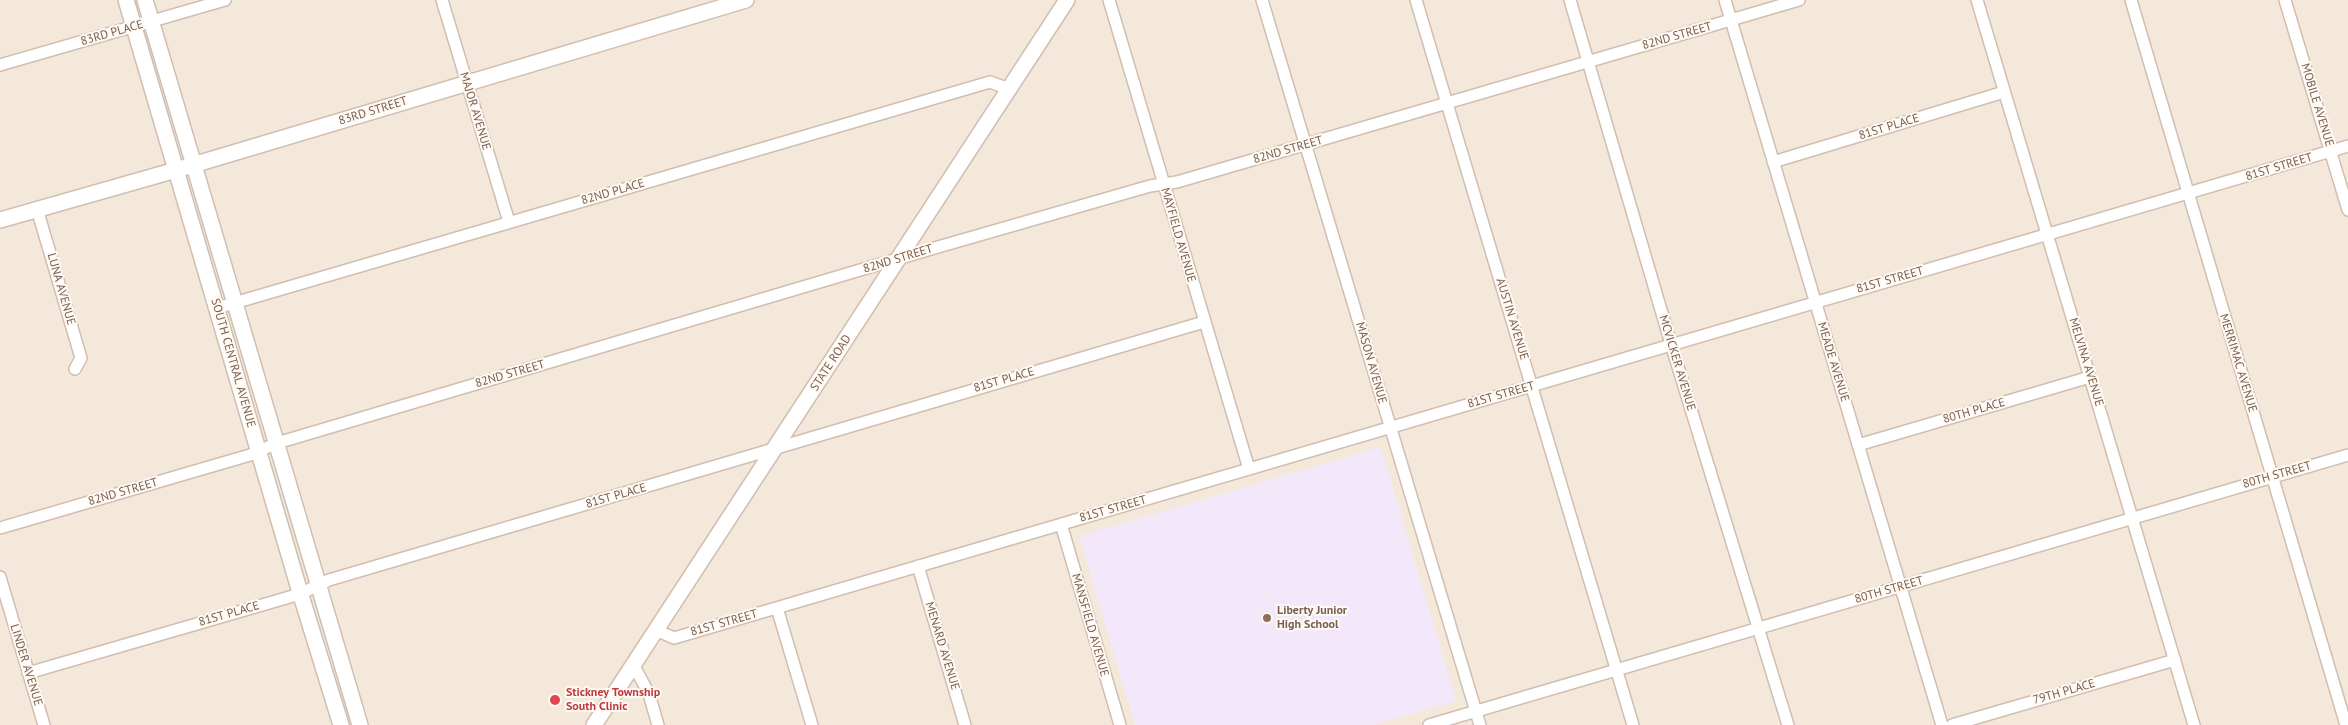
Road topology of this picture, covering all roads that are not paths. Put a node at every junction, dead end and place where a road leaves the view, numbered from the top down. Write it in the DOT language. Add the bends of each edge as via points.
graph roads {
  1 [pos="126,0"];
  2 [pos="145,0"];
  3 [pos="225,0"];
  4 [pos="442,0"];
  5 [pos="746,0"];
  6 [pos="1067,0"];
  7 [pos="1109,0"];
  8 [pos="1262,0"];
  9 [pos="1416,0"];
  10 [pos="1570,0"];
  11 [pos="1725,0"];
  12 [pos="1799,0"];
  13 [pos="1977,0"];
  14 [pos="2131,0"];
  15 [pos="2285,0"];
  16 [pos="1731,20"];
  17 [pos="152,21"];
  18 [pos="134,27"];
  19 [pos="1589,62"];
  20 [pos="0,65"];
  21 [pos="467,83"];
  22 [pos="1009,89"];
  23 [pos="2004,92"];
  24 [pos="1447,104"];
  25 [pos="1306,145"];
  26 [pos="2348,146"];
  27 [pos="2330,152"];
  28 [pos="1773,162"];
  29 [pos="194,165"];
  30 [pos="176,170"];
  31 [pos="1164,184"];
  32 [pos="2188,194"];
  33 [pos="37,209"];
  34 [pos="2348,210"];
  35 [pos="0,220"];
  36 [pos="509,222"];
  37 [pos="2049,235"];
  38 [pos="899,259"];
  39 [pos="1815,302"];
  40 [pos="235,303"];
  41 [pos="217,308"];
  42 [pos="1204,322"];
  43 [pos="1671,344"];
  44 [pos="75,369"];
  45 [pos="2090,377"];
  46 [pos="1532,386"];
  47 [pos="1390,427"];
  48 [pos="277,443"];
  49 [pos="1858,445"];
  50 [pos="776,448"];
  51 [pos="259,452"];
  52 [pos="2348,455"];
  53 [pos="1249,469"];
  54 [pos="2272,477"];
  55 [pos="2133,518"];
  56 [pos="1061,524"];
  57 [pos="0,528"];
  58 [pos="918,566"];
  59 [pos="0,577"];
  60 [pos="318,584"];
  61 [pos="1901,587"];
  62 [pos="300,594"];
  63 [pos="777,608"];
  64 [pos="1758,628"];
  65 [pos="656,630"];
  66 [pos="2175,660"];
  67 [pos="633,664"];
  68 [pos="1616,670"];
  69 [pos="28,673"];
  70 [pos="1476,711"];
  71 [pos="44,725"];
  72 [pos="341,725"];
  73 [pos="360,725"];
  74 [pos="594,725"];
  75 [pos="658,725"];
  76 [pos="812,725"];
  77 [pos="965,725"];
  78 [pos="1120,725"];
  79 [pos="1429,725"];
  80 [pos="1480,725"];
  81 [pos="1633,725"];
  82 [pos="1788,725"];
  83 [pos="1942,725"];
  84 [pos="1952,725"];
  85 [pos="2194,725"];
  86 [pos="2346,725"];
  1 -- 18 [label="street, SOUTH CENTRAL AVENUE"];
  2 -- 17 [label="street, SOUTH CENTRAL AVENUE"];
  3 -- 17 [label="street, 83RD PLACE"];
  4 -- 21 [label="street, MAJOR AVENUE"];
  5 -- 21 [label="street, 83RD STREET"];
  6 -- 22 [label="street, STATE ROAD"];
  7 -- 31 [label="street, MAYFIELD AVENUE"];
  8 -- 25 [label="street, MASON AVENUE"];
  9 -- 24 [label="street, AUSTIN AVENUE"];
  10 -- 19 [label="street, MCVICKER AVENUE"];
  11 -- 16 [label="street, MEADE AVENUE"];
  12 -- 16 [label="street, 82ND STREET"];
  13 -- 23 [label="street, MELVINA AVENUE"];
  14 -- 32 [label="street, MERRIMAC AVENUE"];
  15 -- 27 [label="street, MOBILE AVENUE"];
  16 -- 19 [label="street, 82ND STREET"];
  16 -- 28 [label="street, MEADE AVENUE"];
  17 -- 18 [label="street, 83RD PLACE"];
  17 -- 29 [label="street, SOUTH CENTRAL AVENUE"];
  18 -- 20 [label="street, 83RD PLACE"];
  18 -- 30 [label="street, SOUTH CENTRAL AVENUE"];
  19 -- 24 [label="street, 82ND STREET"];
  19 -- 43 [label="street, MCVICKER AVENUE"];
  21 -- 29 [label="street, 83RD STREET"];
  21 -- 36 [label="street, MAJOR AVENUE"];
  22 -- 36 [label="street, 82ND PLACE" via="990,82"];
  22 -- 38 [label="street, STATE ROAD"];
  23 -- 28 [label="street, 81ST PLACE"];
  23 -- 37 [label="street, MELVINA AVENUE"];
  24 -- 25 [label="street, 82ND STREET"];
  24 -- 46 [label="street, AUSTIN AVENUE"];
  25 -- 31 [label="street, 82ND STREET"];
  25 -- 47 [label="street, MASON AVENUE"];
  26 -- 27 [label="street, 81ST STREET"];
  27 -- 32 [label="street, 81ST STREET"];
  27 -- 34 [label="street, MOBILE AVENUE"];
  28 -- 39 [label="street, MEADE AVENUE"];
  29 -- 30 [label="street, 83RD STREET"];
  29 -- 40 [label="street, SOUTH CENTRAL AVENUE"];
  30 -- 33 [label="street, 83RD STREET"];
  30 -- 41 [label="street, SOUTH CENTRAL AVENUE"];
  31 -- 38 [label="street, 82ND STREET"];
  31 -- 42 [label="street, MAYFIELD AVENUE"];
  32 -- 37 [label="street, 81ST STREET"];
  32 -- 54 [label="street, MERRIMAC AVENUE"];
  33 -- 35 [label="street, 83RD STREET"];
  33 -- 44 [label="street, LUNA AVENUE" via="81,358"];
  36 -- 40 [label="street, 82ND PLACE"];
  37 -- 39 [label="street, 81ST STREET"];
  37 -- 45 [label="street, MELVINA AVENUE"];
  38 -- 48 [label="street, 82ND STREET"];
  38 -- 50 [label="street, STATE ROAD"];
  39 -- 43 [label="street, 81ST STREET"];
  39 -- 49 [label="street, MEADE AVENUE"];
  40 -- 41 [label="street, 82ND PLACE"];
  40 -- 48 [label="street, SOUTH CENTRAL AVENUE"];
  41 -- 51 [label="street, SOUTH CENTRAL AVENUE"];
  42 -- 50 [label="street, 81ST PLACE"];
  42 -- 53 [label="street, MAYFIELD AVENUE"];
  43 -- 46 [label="street, 81ST STREET"];
  43 -- 64 [label="street, MCVICKER AVENUE"];
  45 -- 49 [label="street, 80TH PLACE"];
  45 -- 55 [label="street, MELVINA AVENUE"];
  46 -- 47 [label="street, 81ST STREET"];
  46 -- 68 [label="street, AUSTIN AVENUE"];
  47 -- 53 [label="street, 81ST STREET"];
  47 -- 70 [label="street, MASON AVENUE"];
  48 -- 51 [label="street, 82ND STREET"];
  48 -- 60 [label="street, SOUTH CENTRAL AVENUE"];
  49 -- 61 [label="street, MEADE AVENUE"];
  50 -- 60 [label="street, 81ST PLACE"];
  50 -- 65 [label="street, STATE ROAD"];
  51 -- 57 [label="street, 82ND STREET"];
  51 -- 62 [label="street, SOUTH CENTRAL AVENUE"];
  52 -- 54 [label="street, 80TH STREET"];
  53 -- 56 [label="street, 81ST STREET"];
  54 -- 55 [label="street, 80TH STREET"];
  54 -- 86 [label="street, MERRIMAC AVENUE"];
  55 -- 61 [label="street, 80TH STREET"];
  55 -- 66 [label="street, MELVINA AVENUE"];
  56 -- 58 [label="street, 81ST STREET"];
  56 -- 78 [label="street, MANSFIELD AVENUE"];
  58 -- 63 [label="street, 81ST STREET"];
  58 -- 77 [label="street, MENARD AVENUE"];
  59 -- 69 [label="street, LINDER AVENUE"];
  60 -- 62 [label="street, 81ST PLACE"];
  60 -- 73 [label="street, SOUTH CENTRAL AVENUE"];
  61 -- 64 [label="street, 80TH STREET"];
  61 -- 83 [label="street, MEADE AVENUE"];
  62 -- 69 [label="street, 81ST PLACE"];
  62 -- 72 [label="street, SOUTH CENTRAL AVENUE"];
  63 -- 65 [label="street, 81ST STREET" via="674,638"];
  63 -- 76 [label="street"];
  64 -- 68 [label="street, 80TH STREET"];
  64 -- 82 [label="street, MCVICKER AVENUE"];
  65 -- 67 [label="street, STATE ROAD"];
  66 -- 84 [label="street, 79TH PLACE"];
  66 -- 85 [label="street, MELVINA AVENUE"];
  67 -- 74 [label="street, STATE ROAD"];
  67 -- 75 [label="street" via="649,694"];
  68 -- 70 [label="street, 80TH STREET"];
  68 -- 81 [label="street, AUSTIN AVENUE"];
  69 -- 71 [label="street, LINDER AVENUE"];
  70 -- 79 [label="street, 80TH STREET"];
  70 -- 80 [label="street, MASON AVENUE"];
}
